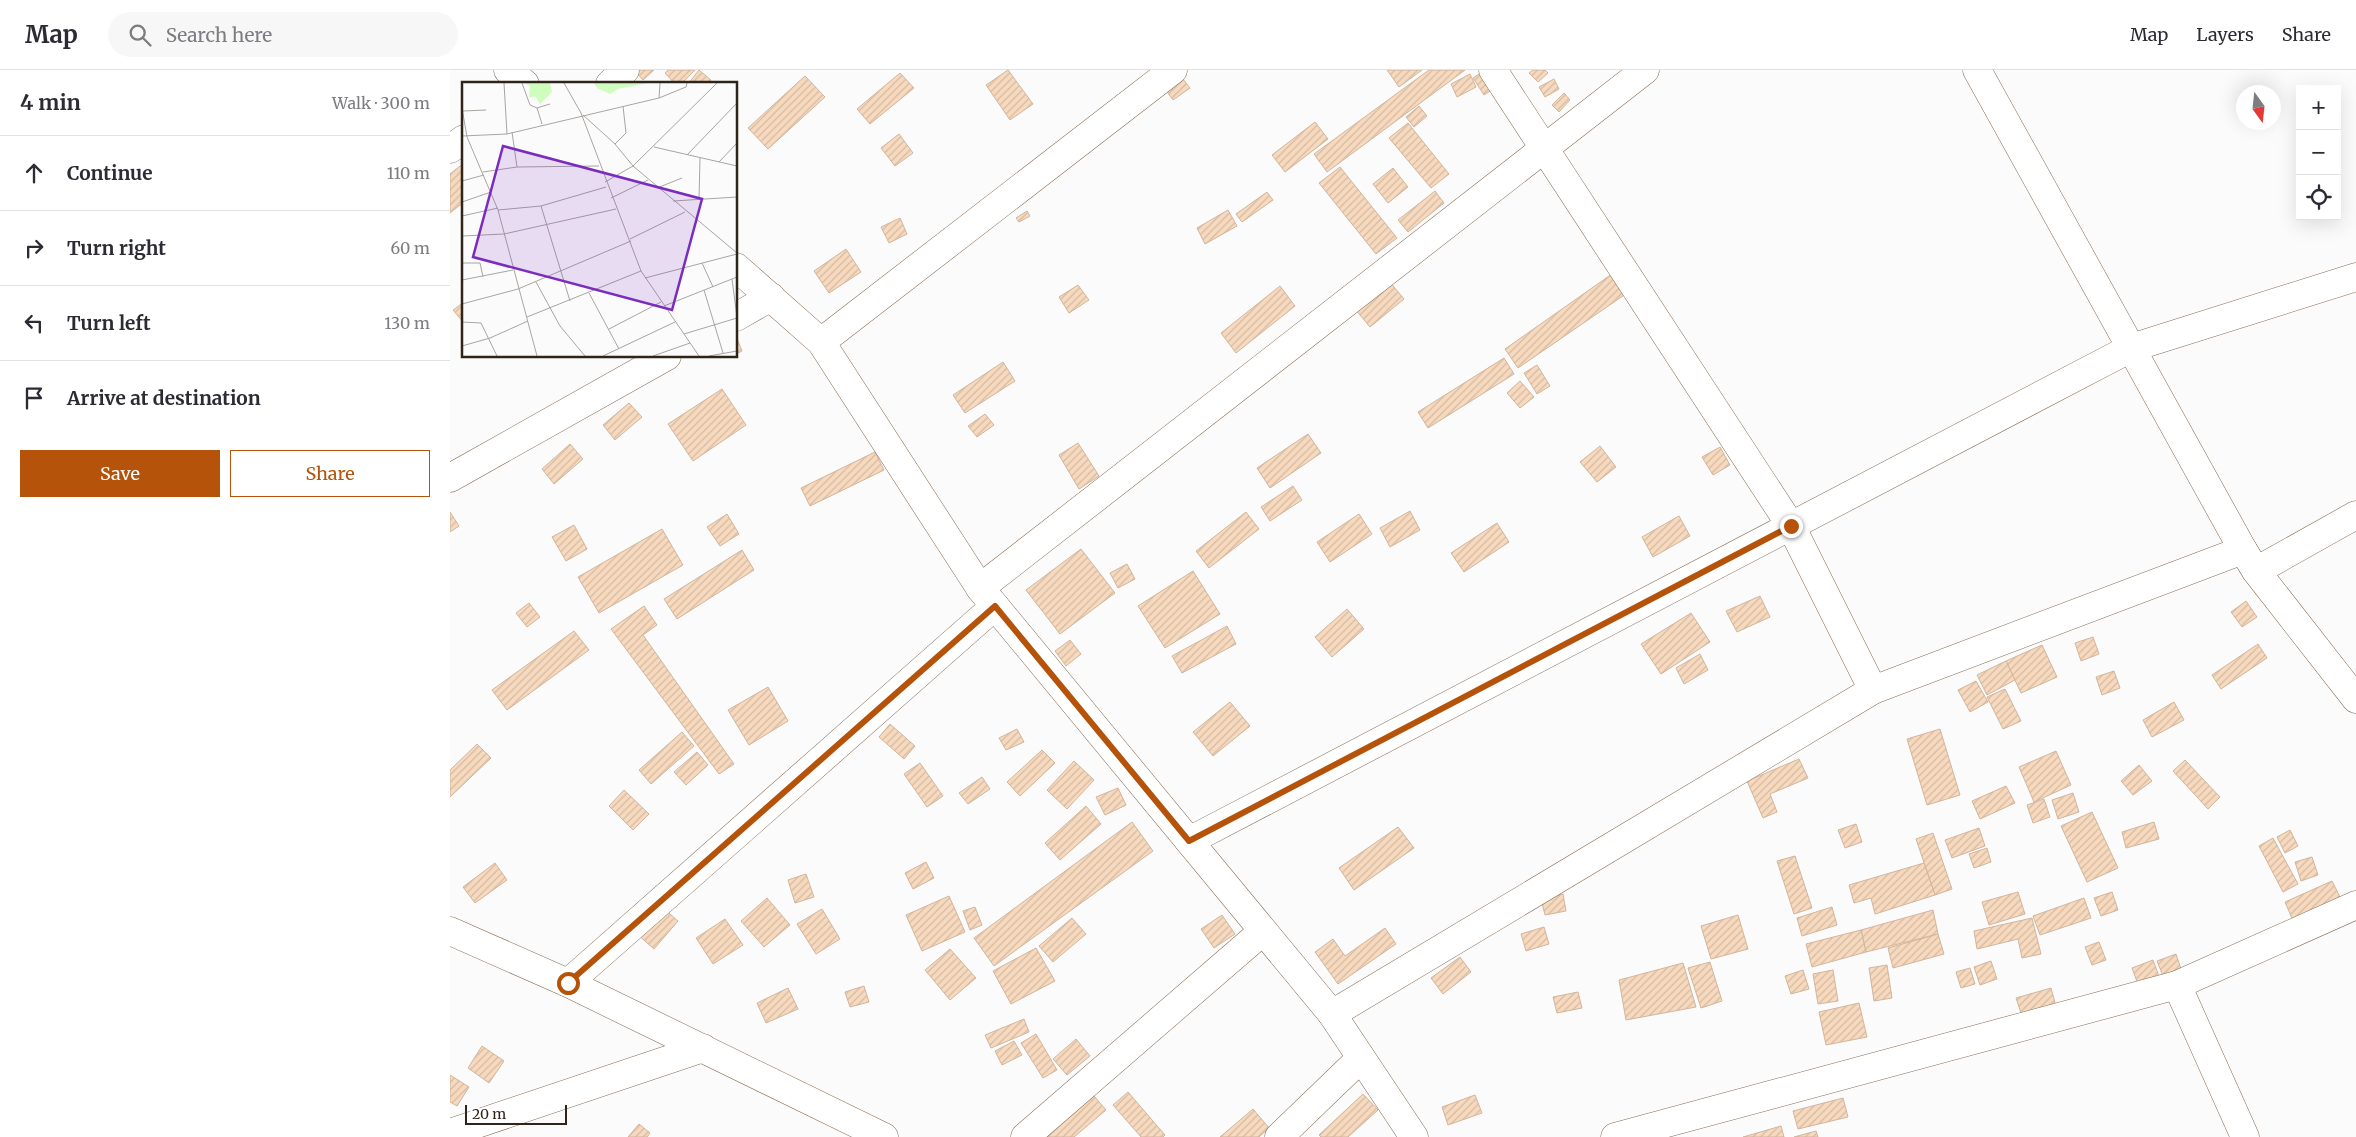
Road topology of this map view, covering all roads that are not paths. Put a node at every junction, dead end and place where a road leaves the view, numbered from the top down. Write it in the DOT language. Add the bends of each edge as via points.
graph roads {
  1 [pos="508,70"];
  2 [pos="625,70"];
  3 [pos="1173,70"];
  4 [pos="1494,70"];
  5 [pos="1645,70"];
  6 [pos="1977,70"];
  7 [pos="523,82"];
  8 [pos="612,82"];
  9 [pos="462,140"];
  10 [pos="1544,148"];
  11 [pos="450,149"];
  12 [pos="738,269"];
  13 [pos="2356,277"];
  14 [pos="772,297"];
  15 [pos="738,316"];
  16 [pos="821,342"];
  17 [pos="2131,348"];
  18 [pos="663,358"];
  19 [pos="450,478"];
  20 [pos="2356,515"];
  21 [pos="1791,526"];
  22 [pos="2250,560"];
  23 [pos="987,597"];
  24 [pos="1873,690"];
  25 [pos="2354,693"];
  26 [pos="1189,841"];
  27 [pos="2356,904"];
  28 [pos="1263,931"];
  29 [pos="450,932"];
  30 [pos="568,983"];
  31 [pos="2177,985"];
  32 [pos="1332,1014"];
  33 [pos="703,1048"];
  34 [pos="1361,1058"];
  35 [pos="464,1132"];
  36 [pos="874,1135"];
  37 [pos="1025,1137"];
  38 [pos="1279,1137"];
  39 [pos="1414,1137"];
  40 [pos="1615,1137"];
  41 [pos="2245,1137"];
  1 -- 7 [label="street"];
  2 -- 8 [label="street"];
  3 -- 16 [label="street"];
  4 -- 10 [label="street"];
  5 -- 10 [label="street"];
  6 -- 17 [label="street"];
  9 -- 11 [label="street"];
  10 -- 21 [label="street"];
  10 -- 23 [label="street"];
  12 -- 14 [label="street"];
  13 -- 17 [label="street"];
  14 -- 15 [label="street"];
  14 -- 16 [label="street"];
  16 -- 23 [label="street"];
  17 -- 21 [label="street"];
  17 -- 22 [label="street"];
  18 -- 19 [label="street"];
  20 -- 22 [label="street"];
  21 -- 24 [label="street"];
  21 -- 26 [label="street"];
  22 -- 24 [label="street"];
  22 -- 25 [label="street"];
  23 -- 26 [label="street"];
  23 -- 30 [label="street"];
  24 -- 32 [label="street"];
  26 -- 28 [label="street"];
  27 -- 31 [label="street"];
  28 -- 32 [label="street"];
  28 -- 37 [label="street"];
  29 -- 30 [label="street"];
  30 -- 33 [label="street"];
  31 -- 40 [label="street"];
  31 -- 41 [label="street"];
  32 -- 34 [label="street"];
  33 -- 35 [label="street"];
  33 -- 36 [label="street"];
  34 -- 38 [label="street"];
  34 -- 39 [label="street"];
}
